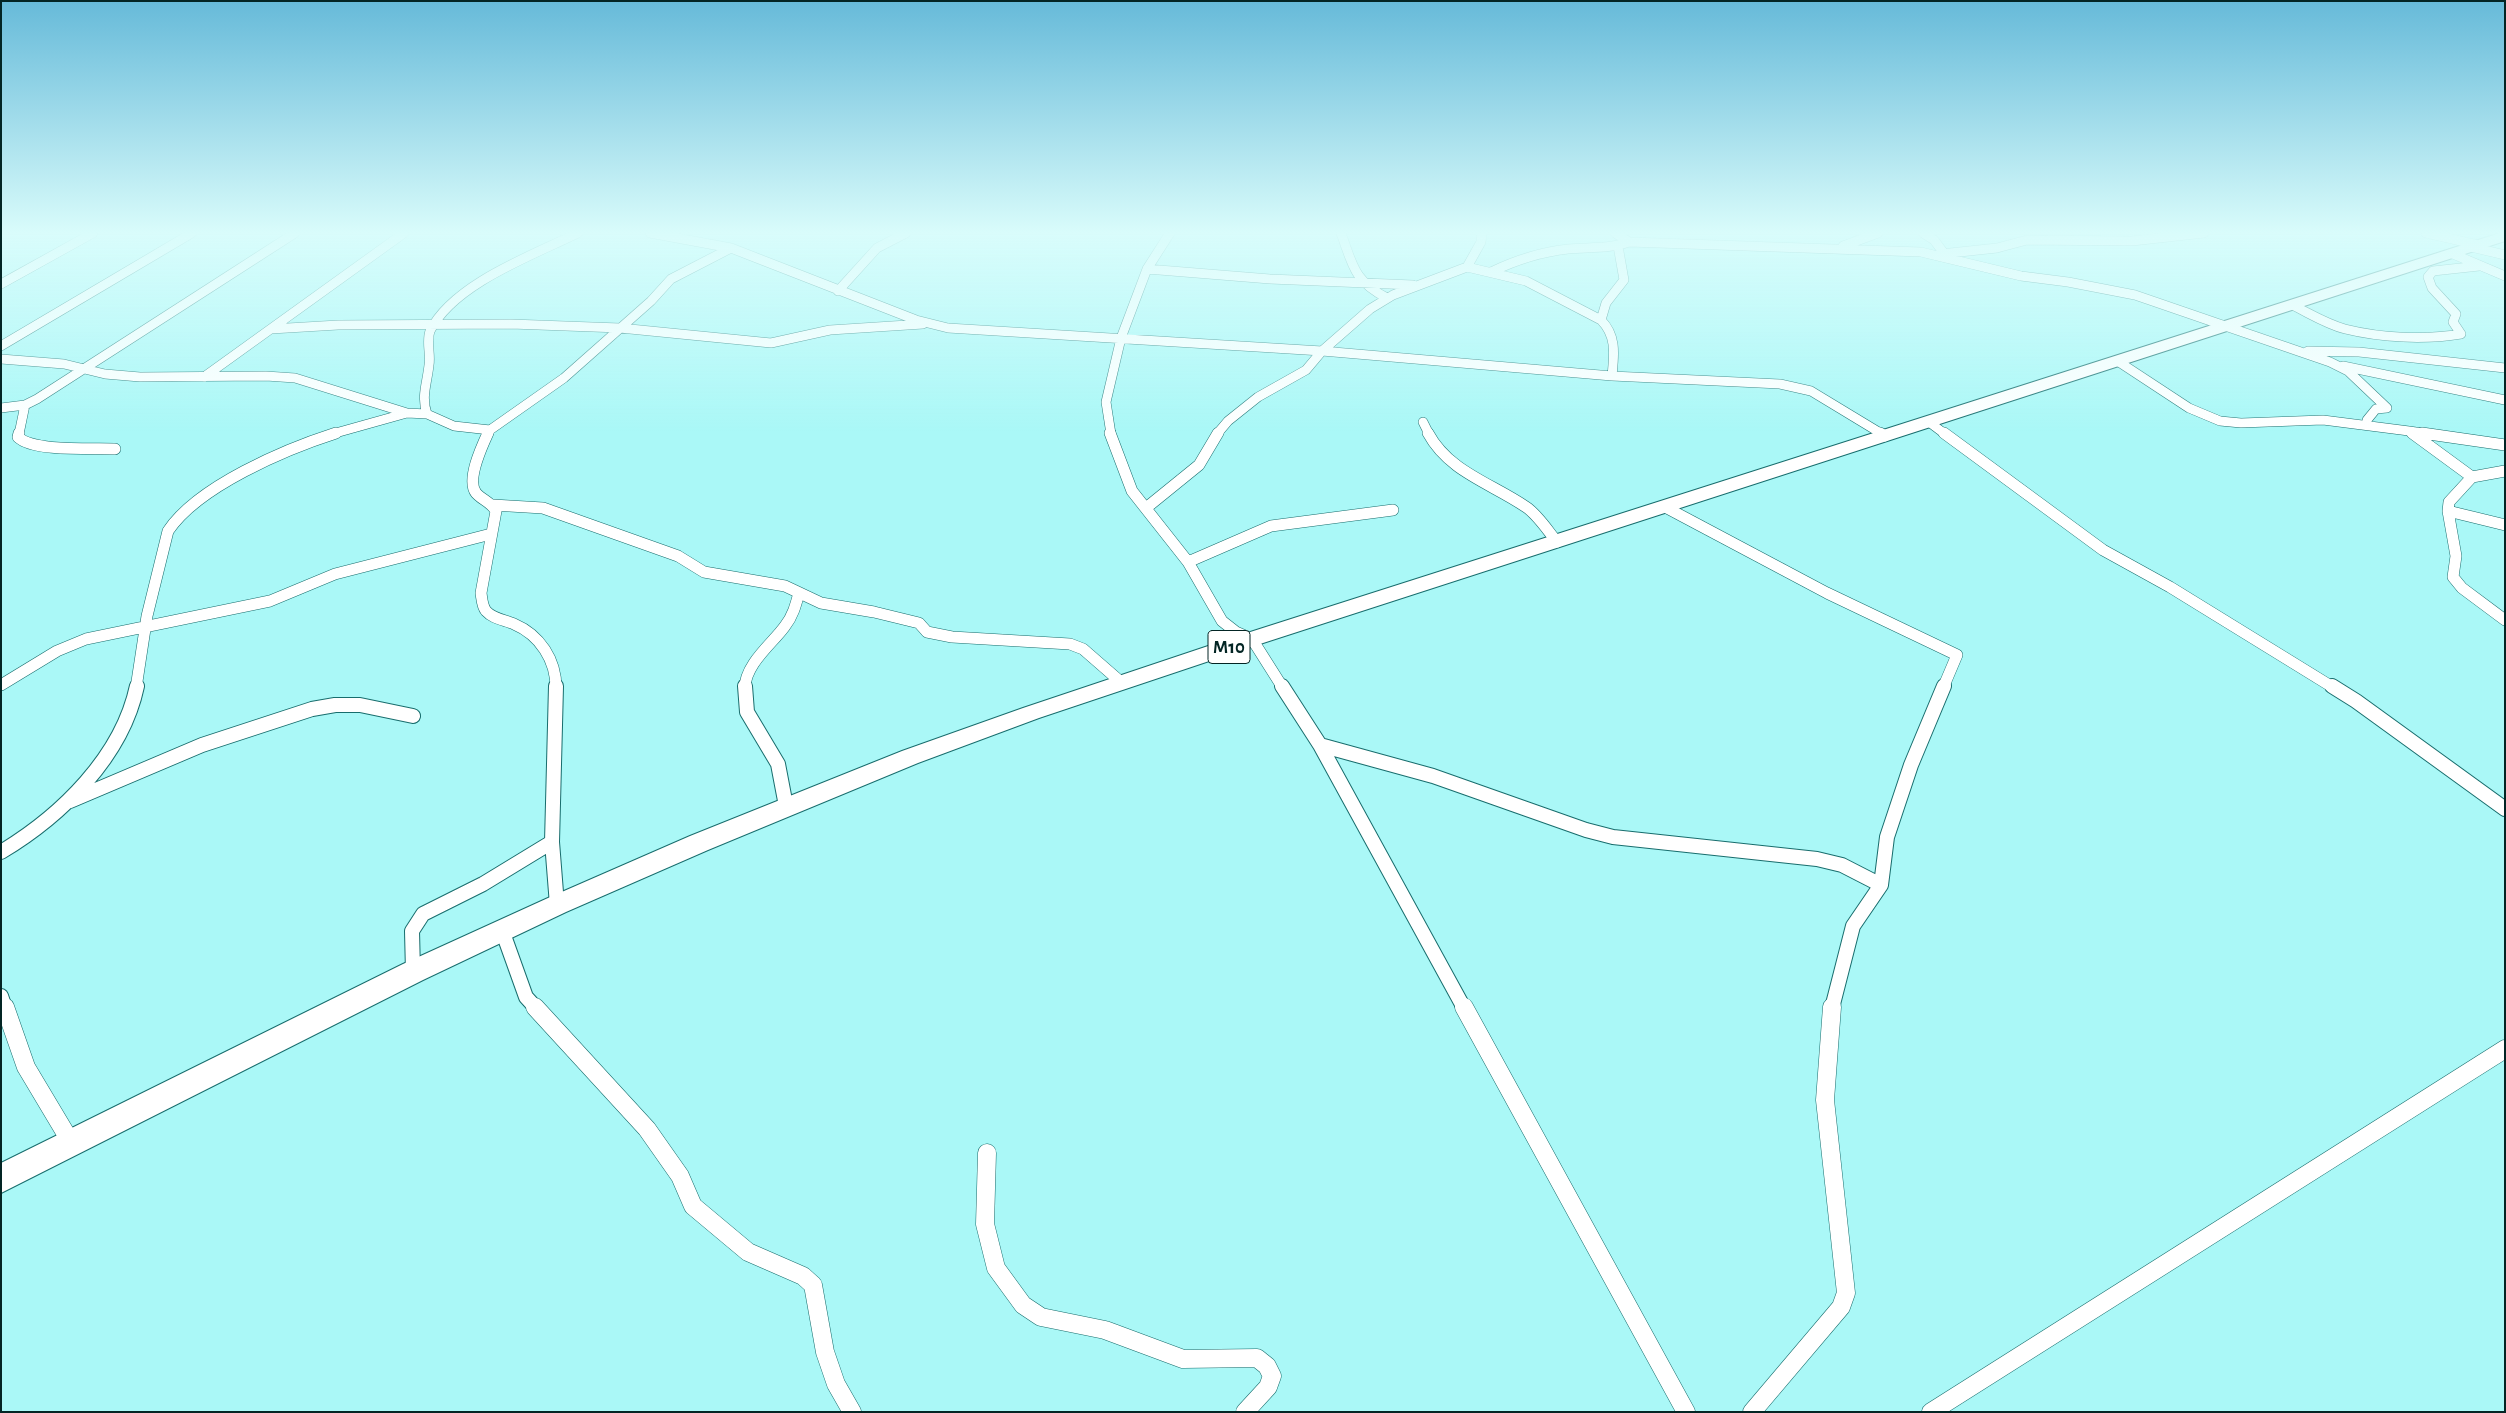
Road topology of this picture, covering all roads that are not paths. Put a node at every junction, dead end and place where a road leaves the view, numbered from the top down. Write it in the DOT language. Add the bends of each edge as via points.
graph roads {
  1 [pos="81,299"];
  2 [pos="192,299"];
  3 [pos="313,299"];
  4 [pos="459,299"];
  5 [pos="653,299"];
  6 [pos="860,299"];
  7 [pos="1136,299"];
  8 [pos="1385,299"];
  9 [pos="1560,299"];
  10 [pos="1609,299"];
  11 [pos="2144,299"];
  12 [pos="2310,299"];
  13 [pos="2442,299"];
  14 [pos="2292,304"];
  15 [pos="1601,320"];
  16 [pos="926,323"];
  17 [pos="434,325"];
  18 [pos="2225,326"];
  19 [pos="620,328"];
  20 [pos="271,329"];
  21 [pos="1121,338"];
  22 [pos="1,346"];
  23 [pos="1322,351"];
  24 [pos="2298,351"];
  25 [pos="1,359"];
  26 [pos="2119,362"];
  27 [pos="2341,366"];
  28 [pos="84,368"];
  29 [pos="2505,368"];
  30 [pos="1612,376"];
  31 [pos="204,377"];
  32 [pos="2505,400"];
  33 [pos="25,405"];
  34 [pos="1,408"];
  35 [pos="406,413"];
  36 [pos="428,414"];
  37 [pos="1423,422"];
  38 [pos="1928,422"];
  39 [pos="2367,424"];
  40 [pos="490,430"];
  41 [pos="2408,431"];
  42 [pos="1885,436"];
  43 [pos="2500,445"];
  44 [pos="115,449"];
  45 [pos="2505,452"];
  46 [pos="2505,470"];
  47 [pos="2472,476"];
  48 [pos="493,505"];
  49 [pos="1665,507"];
  50 [pos="1146,508"];
  51 [pos="1393,510"];
  52 [pos="2448,511"];
  53 [pos="2505,525"];
  54 [pos="491,534"];
  55 [pos="1557,542"];
  56 [pos="1188,562"];
  57 [pos="799,593"];
  58 [pos="2505,620"];
  59 [pos="145,626"];
  60 [pos="1252,640"];
  61 [pos="1122,683"];
  62 [pos="1,686"];
  63 [pos="413,716"];
  64 [pos="1320,745"];
  65 [pos="68,802"];
  66 [pos="786,806"];
  67 [pos="2505,809"];
  68 [pos="552,842"];
  69 [pos="1,852"];
  70 [pos="1881,885"];
  71 [pos="557,905"];
  72 [pos="502,930"];
  73 [pos="413,972"];
  74 [pos="1,996"];
  75 [pos="2505,1049"];
  76 [pos="72,1144"];
  77 [pos="987,1153"];
  78 [pos="1,1179"];
  79 [pos="852,1412"];
  80 [pos="1245,1412"];
  81 [pos="1686,1412"];
  82 [pos="1752,1412"];
  83 [pos="1931,1412"];
  1 -- 22 [label="street"];
  2 -- 28 [label="street"];
  3 -- 20 [label="street"];
  4 -- 17 [label="street" via="446,308"];
  5 -- 19 [label="street"];
  6 -- 16 [label="street"];
  7 -- 21 [label="street"];
  8 -- 23 [label="street" via="1370,308"];
  9 -- 15 [label="street"];
  10 -- 15 [label="street"];
  11 -- 18 [label="street"];
  12 -- 14 [label="highway, M10"];
  13 -- 14 [label="street" via="2456,314 2453,322 2461,334 2416,336 2344,329"];
  14 -- 18 [label="highway, M10"];
  15 -- 30 [label="street" via="1613,333"];
  16 -- 19 [label="street" via="830,330 775,343"];
  16 -- 21 [label="street" via="978,331"];
  17 -- 19 [label="street"];
  17 -- 20 [label="street"];
  17 -- 36 [label="street" via="429,334 429,366 422,394"];
  18 -- 24 [label="street"];
  18 -- 26 [label="highway, M10"];
  19 -- 40 [label="street" via="549,390"];
  20 -- 31 [label="street"];
  21 -- 23 [label="street"];
  21 -- 50 [label="street" via="1108,394 1108,418 1132,491"];
  23 -- 30 [label="street"];
  23 -- 50 [label="street" via="1306,370 1258,397 1228,421 1214,436 1199,465"];
  24 -- 27 [label="street"];
  24 -- 29 [label="street" via="2359,352"];
  25 -- 28 [label="street"];
  26 -- 38 [label="highway, M10"];
  26 -- 39 [label="street" via="2211,419"];
  27 -- 32 [label="street"];
  27 -- 39 [label="street" via="2387,408 2376,409"];
  28 -- 31 [label="street" via="126,376"];
  28 -- 33 [label="street"];
  30 -- 42 [label="street" via="1798,386 1819,395"];
  31 -- 35 [label="street" via="295,378"];
  33 -- 34 [label="street"];
  33 -- 44 [label="street" via="18,437 22,441 44,446"];
  35 -- 36 [label="street"];
  35 -- 59 [label="street" via="349,427 282,452 185,510 168,531"];
  36 -- 40 [label="street" via="454,426"];
  37 -- 55 [label="street" via="1443,456 1528,508"];
  38 -- 42 [label="highway, M10"];
  38 -- 67 [label="street" via="2103,550 2170,587 2356,701"];
  39 -- 41 [label="street"];
  40 -- 48 [label="street" via="470,482 474,492"];
  41 -- 43 [label="street"];
  41 -- 47 [label="street"];
  42 -- 49 [label="highway, M10"];
  43 -- 45 [label="street"];
  46 -- 47 [label="street"];
  47 -- 52 [label="street" via="2449,502"];
  48 -- 54 [label="street" via="496,516"];
  48 -- 57 [label="street" via="543,508 678,556 704,572 785,586"];
  49 -- 55 [label="highway, M10"];
  49 -- 70 [label="street" via="1827,593 1957,655 1887,837"];
  50 -- 56 [label="street"];
  51 -- 56 [label="street" via="1271,526"];
  52 -- 53 [label="street"];
  52 -- 58 [label="street" via="2456,556 2452,577"];
  54 -- 59 [label="street" via="335,574 270,602"];
  54 -- 68 [label="street" via="482,604 489,614 523,629 547,651 554,663"];
  55 -- 60 [label="highway, M10"];
  56 -- 60 [label="street" via="1222,621"];
  57 -- 61 [label="street" via="821,604 907,619 919,623 927,632 952,637 1070,644 1083,649"];
  57 -- 66 [label="street" via="786,625 758,656 745,684 747,712 778,764"];
  59 -- 62 [label="street" via="71,644"];
  59 -- 65 [label="street" via="128,718 114,744"];
  60 -- 61 [label="highway, M10"];
  60 -- 64 [label="street"];
  61 -- 66 [label="highway, M10" via="910,757"];
  63 -- 65 [label="street" via="368,705 341,704 312,710 253,726 188,750"];
  64 -- 70 [label="street" via="1433,776 1586,830 1613,836 1817,859 1842,865"];
  64 -- 81 [label="street"];
  65 -- 69 [label="street"];
  66 -- 71 [label="highway, M10"];
  68 -- 71 [label="street"];
  68 -- 73 [label="street" via="483,884 423,914 412,931"];
  70 -- 82 [label="street" via="1853,926 1833,1000 1824,1100 1846,1293 1841,1307"];
  71 -- 72 [label="highway, M10"];
  72 -- 73 [label="highway, M10"];
  72 -- 79 [label="street" via="526,997 647,1128 680,1176 693,1206 748,1252 802,1276 813,1285 825,1352 836,1384"];
  73 -- 76 [label="highway, M10"];
  74 -- 76 [label="street" via="26,1068"];
  75 -- 83 [label="street"];
  76 -- 78 [label="highway, M10"];
  77 -- 80 [label="street" via="985,1224 996,1268 1023,1305 1041,1317 1105,1330 1183,1359 1258,1358 1272,1376 1268,1387"];
}
